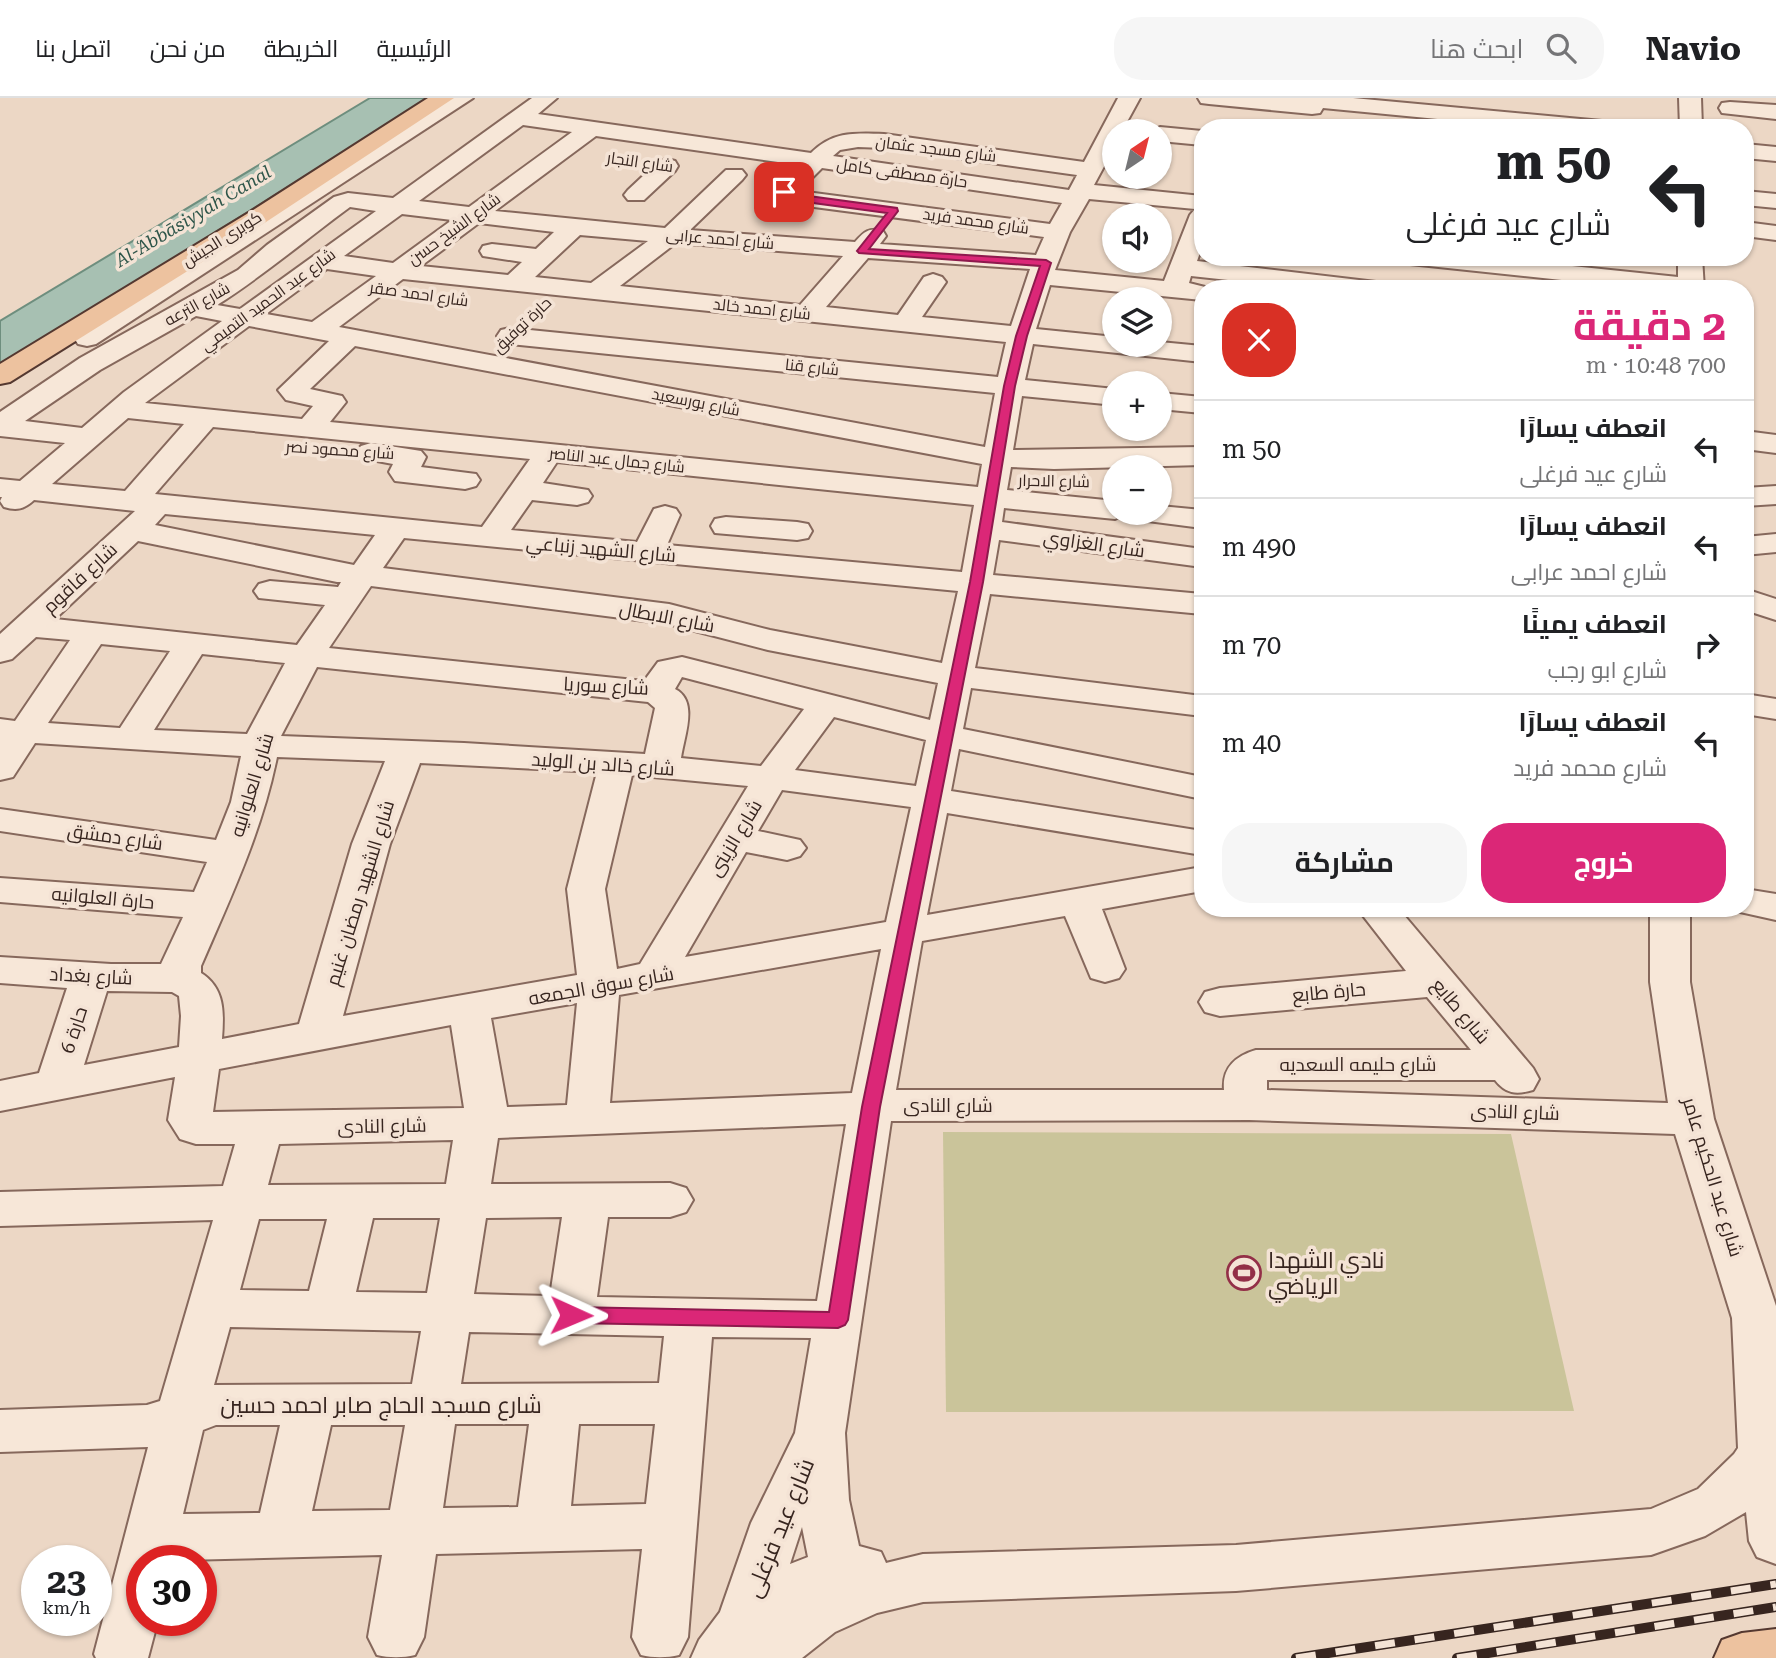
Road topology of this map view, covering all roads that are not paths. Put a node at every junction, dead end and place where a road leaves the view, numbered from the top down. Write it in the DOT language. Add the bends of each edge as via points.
graph roads {
  1 [pos="413,98"];
  2 [pos="443,98"];
  3 [pos="462,98"];
  4 [pos="546,98"];
  5 [pos="1129,98"];
  6 [pos="1209,98"];
  7 [pos="1285,98"];
  8 [pos="1541,98"];
  9 [pos="1671,98"];
  10 [pos="1690,98"];
  11 [pos="1345,101"];
  12 [pos="1482,107"];
  13 [pos="1730,108"];
  14 [pos="1776,112"];
  15 [pos="1414,113"];
  16 [pos="517,118"];
  17 [pos="1124,119"];
  18 [pos="1468,119"];
  19 [pos="1514,119"];
  20 [pos="1534,119"];
  21 [pos="1670,119"];
  22 [pos="1691,119"];
  23 [pos="600,125"];
  24 [pos="1754,131"];
  25 [pos="1776,133"];
  26 [pos="1172,135"];
  27 [pos="1194,137"];
  28 [pos="486,141"];
  29 [pos="947,149"];
  30 [pos="561,151"];
  31 [pos="1754,152"];
  32 [pos="1776,154"];
  33 [pos="587,155"];
  34 [pos="1102,159"];
  35 [pos="815,160"];
  36 [pos="641,162"];
  37 [pos="453,165"];
  38 [pos="667,166"];
  39 [pos="527,176"];
  40 [pos="922,176"];
  41 [pos="764,179"];
  42 [pos="980,184"];
  43 [pos="1084,186"];
  44 [pos="636,195"];
  45 [pos="498,197"];
  46 [pos="1754,199"];
  47 [pos="1776,201"];
  48 [pos="900,203"];
  49 [pos="1194,203"];
  50 [pos="396,207"];
  51 [pos="472,216"];
  52 [pos="1754,219"];
  53 [pos="1776,222"];
  54 [pos="588,227"];
  55 [pos="1754,230"];
  56 [pos="1776,233"];
  57 [pos="671,235"];
  58 [pos="1194,242"];
  59 [pos="492,251"];
  60 [pos="862,251"];
  61 [pos="540,259"];
  62 [pos="322,261"];
  63 [pos="1479,266"];
  64 [pos="1045,267"];
  65 [pos="625,270"];
  66 [pos="398,271"];
  67 [pos="1517,271"];
  68 [pos="664,274"];
  69 [pos="301,276"];
  70 [pos="1609,280"];
  71 [pos="933,282"];
  72 [pos="514,283"];
  73 [pos="1160,287"];
  74 [pos="376,288"];
  75 [pos="562,288"];
  76 [pos="1194,288"];
  77 [pos="1172,289"];
  78 [pos="597,291"];
  79 [pos="1194,291"];
  80 [pos="1102,298"];
  81 [pos="496,305"];
  82 [pos="193,308"];
  83 [pos="1194,308"];
  84 [pos="807,313"];
  85 [pos="246,318"];
  86 [pos="905,323"];
  87 [pos="317,331"];
  88 [pos="510,336"];
  89 [pos="1021,336"];
  90 [pos="348,337"];
  91 [pos="412,349"];
  92 [pos="0,351"];
  93 [pos="1194,353"];
  94 [pos="483,362"];
  95 [pos="389,370"];
  96 [pos="0,376"];
  97 [pos="1010,386"];
  98 [pos="0,393"];
  99 [pos="1102,396"];
  100 [pos="1172,402"];
  101 [pos="1194,404"];
  102 [pos="120,409"];
  103 [pos="0,426"];
  104 [pos="518,426"];
  105 [pos="196,428"];
  106 [pos="309,428"];
  107 [pos="88,437"];
  108 [pos="1754,441"];
  109 [pos="1776,444"];
  110 [pos="496,447"];
  111 [pos="548,453"];
  112 [pos="1194,456"];
  113 [pos="433,478"];
  114 [pos="465,480"];
  115 [pos="1194,482"];
  116 [pos="1102,483"];
  117 [pos="1172,483"];
  118 [pos="14,490"];
  119 [pos="523,490"];
  120 [pos="992,492"];
  121 [pos="1776,495"];
  122 [pos="577,496"];
  123 [pos="1754,496"];
  124 [pos="1102,508"];
  125 [pos="141,512"];
  126 [pos="0,513"];
  127 [pos="665,515"];
  128 [pos="1172,516"];
  129 [pos="1194,518"];
  130 [pos="396,529"];
  131 [pos="797,531"];
  132 [pos="490,538"];
  133 [pos="1776,543"];
  134 [pos="1754,544"];
  135 [pos="648,553"];
  136 [pos="1194,555"];
  137 [pos="711,559"];
  138 [pos="976,582"];
  139 [pos="355,586"];
  140 [pos="270,591"];
  141 [pos="1776,592"];
  142 [pos="1754,596"];
  143 [pos="1754,601"];
  144 [pos="1194,603"];
  145 [pos="1776,610"];
  146 [pos="29,626"];
  147 [pos="91,634"];
  148 [pos="191,645"];
  149 [pos="0,652"];
  150 [pos="305,658"];
  151 [pos="957,676"];
  152 [pos="653,691"];
  153 [pos="825,704"];
  154 [pos="1194,705"];
  155 [pos="1754,705"];
  156 [pos="1776,709"];
  157 [pos="11,731"];
  158 [pos="945,736"];
  159 [pos="131,739"];
  160 [pos="260,746"];
  161 [pos="406,752"];
  162 [pos="617,763"];
  163 [pos="662,767"];
  164 [pos="0,769"];
  165 [pos="771,778"];
  166 [pos="1194,786"];
  167 [pos="931,797"];
  168 [pos="0,821"];
  169 [pos="735,839"];
  170 [pos="1194,842"];
  171 [pos="787,848"];
  172 [pos="230,854"];
  173 [pos="1194,880"];
  174 [pos="0,890"];
  175 [pos="1079,901"];
  176 [pos="1754,903"];
  177 [pos="207,906"];
  178 [pos="1776,907"];
  179 [pos="1383,917"];
  180 [pos="1670,917"];
  181 [pos="904,931"];
  182 [pos="1105,969"];
  183 [pos="0,970"];
  184 [pos="91,977"];
  185 [pos="653,977"];
  186 [pos="181,978"];
  187 [pos="1437,982"];
  188 [pos="600,987"];
  189 [pos="1220,1002"];
  190 [pos="469,1010"];
  191 [pos="317,1035"];
  192 [pos="200,1056"];
  193 [pos="1506,1065"];
  194 [pos="57,1083"];
  195 [pos="0,1096"];
  196 [pos="1249,1105"];
  197 [pos="871,1107"];
  198 [pos="1546,1113"];
  199 [pos="1692,1119"];
  200 [pos="587,1120"];
  201 [pos="483,1123"];
  202 [pos="261,1129"];
  203 [pos="670,1200"];
  204 [pos="587,1201"];
  205 [pos="240,1202"];
  206 [pos="354,1202"];
  207 [pos="467,1202"];
  208 [pos="0,1209"];
  209 [pos="210,1308"];
  210 [pos="328,1310"];
  211 [pos="449,1312"];
  212 [pos="571,1315"];
  213 [pos="690,1317"];
  214 [pos="838,1320"];
  215 [pos="1766,1334"];
  216 [pos="682,1403"];
  217 [pos="434,1404"];
  218 [pos="556,1404"];
  219 [pos="310,1405"];
  220 [pos="181,1415"];
  221 [pos="0,1431"];
  222 [pos="820,1433"];
  223 [pos="1763,1453"];
  224 [pos="670,1526"];
  225 [pos="542,1529"];
  226 [pos="413,1532"];
  227 [pos="281,1535"];
  228 [pos="1776,1541"];
  229 [pos="149,1545"];
  230 [pos="217,1545"];
  231 [pos="840,1586"];
  232 [pos="126,1636"];
  233 [pos="396,1637"];
  234 [pos="660,1637"];
  235 [pos="743,1647"];
  236 [pos="122,1654"];
  237 [pos="1776,1654"];
  238 [pos="1742,1658"];
  1 -- 92 [label="main road, كوبرى الجيش"];
  2 -- 96 [label="main road, كوبرى الجيش"];
  3 -- 98 [label="street"];
  4 -- 16 [label="street, شارع عبد الحميد التميمي"];
  5 -- 17 [label="street, شارع عيد فرغلى"];
  6 -- 15 [label="street" via="1249,111"];
  7 -- 11 [label="street"];
  8 -- 20 [label="street"];
  9 -- 21 [label="street"];
  10 -- 22 [label="street"];
  11 -- 15 [label="street"];
  12 -- 15 [label="street"];
  12 -- 19 [label="street"];
  13 -- 14 [label="street"];
  15 -- 18 [label="street"];
  16 -- 23 [label="street, حارة مصطفى كامل"];
  16 -- 28 [label="street, شارع عبد الحميد التميمي"];
  23 -- 30 [label="street, شارع الشيخ حسن"];
  23 -- 35 [label="street, حارة مصطفى كامل"];
  24 -- 25 [label="street"];
  26 -- 27 [label="street"];
  28 -- 30 [label="street, شارع النجار"];
  28 -- 37 [label="street, شارع عبد الحميد التميمي"];
  29 -- 35 [label="street, شارع مسجد عثمان" via="843,141"];
  29 -- 40 [label="street"];
  29 -- 43 [label="street, شارع مسجد عثمان"];
  30 -- 33 [label="street, شارع النجار"];
  30 -- 39 [label="street, شارع الشيخ حسن"];
  31 -- 32 [label="street"];
  34 -- 43 [label="street, شارع عيد فرغلى"];
  35 -- 40 [label="street, حارة مصطفى كامل"];
  35 -- 41 [label="street, شارع مسجد عثمان"];
  36 -- 38 [label="street, شارع النجار"];
  37 -- 39 [label="street"];
  37 -- 50 [label="street, شارع عبد الحميد التميمي"];
  38 -- 41 [label="street, شارع النجار"];
  38 -- 44 [label="street"];
  39 -- 45 [label="street, شارع الشيخ حسن"];
  40 -- 42 [label="street, حارة مصطفى كامل"];
  40 -- 48 [label="street"];
  41 -- 48 [label="street, شارع محمد فريد" via="784,194"];
  41 -- 57 [label="street, شارع مسجد عثمان"];
  42 -- 43 [label="street, حارة مصطفى كامل"];
  42 -- 48 [label="street" via="964,203"];
  43 -- 49 [label="street"];
  43 -- 64 [label="street, شارع عيد فرغلى"];
  45 -- 51 [label="street, شارع الشيخ حسن"];
  45 -- 54 [label="street" via="618,210"];
  46 -- 47 [label="street"];
  48 -- 60 [label="street"];
  48 -- 64 [label="street, شارع محمد فريد"];
  50 -- 51 [label="street, شارع احمد عرابى"];
  50 -- 62 [label="street, شارع عبد الحميد التميمي"];
  50 -- 82 [label="street, شارع الترعه" via="342,202 252,271"];
  51 -- 54 [label="street, شارع احمد عرابى"];
  51 -- 66 [label="street, شارع الشيخ حسن"];
  52 -- 53 [label="street"];
  54 -- 57 [label="street, شارع احمد عرابى"];
  54 -- 61 [label="street"];
  55 -- 56 [label="street"];
  57 -- 60 [label="street, شارع احمد عرابى"];
  57 -- 65 [label="street, شارع مسجد عثمان"];
  58 -- 77 [label="street"];
  59 -- 61 [label="street"];
  60 -- 64 [label="street, شارع احمد عرابى"];
  60 -- 84 [label="street"];
  61 -- 65 [label="street"];
  61 -- 72 [label="street"];
  62 -- 66 [label="street, شارع احمد خالد"];
  62 -- 69 [label="street, شارع عبد الحميد التميمي"];
  63 -- 67 [label="street"];
  64 -- 73 [label="street"];
  64 -- 80 [label="street"];
  64 -- 89 [label="street, شارع عيد فرغلى"];
  65 -- 68 [label="street"];
  65 -- 78 [label="street, شارع مسجد عثمان"];
  66 -- 72 [label="street, شارع احمد خالد"];
  66 -- 74 [label="street, شارع الشيخ حسن"];
  67 -- 70 [label="street"];
  69 -- 74 [label="street, شارع احمد صقر"];
  69 -- 85 [label="street, شارع عبد الحميد التميمي"];
  71 -- 86 [label="street"];
  72 -- 75 [label="street, شارع احمد خالد"];
  74 -- 81 [label="street, شارع احمد صقر"];
  74 -- 87 [label="street, شارع الشيخ حسن"];
  75 -- 78 [label="street, شارع احمد خالد"];
  75 -- 88 [label="street, حارة توفيق"];
  76 -- 77 [label="street"];
  77 -- 79 [label="street"];
  77 -- 83 [label="street"];
  78 -- 84 [label="street, شارع احمد خالد"];
  82 -- 85 [label="street, شارع بورسعيد"];
  82 -- 103 [label="street, شارع الترعه" via="90,364"];
  84 -- 86 [label="street, شارع احمد خالد"];
  85 -- 87 [label="street, شارع بورسعيد"];
  85 -- 102 [label="street, شارع عبد الحميد التميمي"];
  86 -- 89 [label="street, شارع احمد خالد"];
  87 -- 90 [label="street, شارع بورسعيد"];
  88 -- 94 [label="street, حارة توفيق"];
  88 -- 97 [label="street, شارع قنا"];
  89 -- 93 [label="street, شارع احمد خالد"];
  89 -- 97 [label="street, شارع عيد فرغلى"];
  90 -- 91 [label="street, شارع بورسعيد"];
  90 -- 106 [label="street" via="292,390 332,402"];
  91 -- 94 [label="street, شارع بورسعيد"];
  91 -- 95 [label="street"];
  94 -- 120 [label="street, شارع بورسعيد" via="807,410"];
  97 -- 99 [label="street, شارع قنا"];
  97 -- 120 [label="street, شارع عيد فرغلى"];
  100 -- 101 [label="street"];
  102 -- 105 [label="street, شارع جمال عبد الناصر"];
  102 -- 107 [label="street, شارع عبد الحميد التميمي"];
  103 -- 107 [label="street"];
  104 -- 110 [label="street"];
  105 -- 106 [label="street, شارع جمال عبد الناصر"];
  105 -- 113 [label="street, شارع محمود نصر" via="404,454 412,458 404,474"];
  105 -- 125 [label="street, شارع فاقوم"];
  106 -- 110 [label="street, شارع جمال عبد الناصر"];
  107 -- 118 [label="street, شارع عبد الحميد التميمي"];
  108 -- 109 [label="street"];
  110 -- 111 [label="street, شارع جمال عبد الناصر"];
  111 -- 119 [label="street"];
  111 -- 120 [label="street, شارع جمال عبد الناصر"];
  112 -- 120 [label="street, شارع بورسعيد" via="1054,460"];
  113 -- 114 [label="street, شارع محمود نصر"];
  113 -- 130 [label="street, شارع العلوانيه"];
  115 -- 117 [label="street"];
  116 -- 120 [label="street, شارع الاحرار"];
  118 -- 125 [label="street, شارع الشهيد زنباعي"];
  118 -- 126 [label="street, شارع عبد الحميد التميمي"];
  119 -- 122 [label="street"];
  119 -- 132 [label="street"];
  120 -- 124 [label="street, شارع جمال عبد الناصر"];
  120 -- 136 [label="street, شارع الغزاوي"];
  120 -- 138 [label="street, شارع عيد فرغلى"];
  121 -- 123 [label="street"];
  125 -- 130 [label="street, شارع الشهيد زنباعي"];
  125 -- 139 [label="street, شارع الابطال" via="244,555"];
  125 -- 146 [label="street, شارع فاقوم"];
  127 -- 135 [label="street"];
  128 -- 129 [label="street"];
  130 -- 132 [label="street, شارع الشهيد زنباعي"];
  130 -- 139 [label="street, شارع العلوانيه"];
  131 -- 137 [label="street" via="729,521"];
  132 -- 135 [label="street, شارع الشهيد زنباعي"];
  133 -- 134 [label="street"];
  135 -- 137 [label="street, شارع الشهيد زنباعي"];
  137 -- 138 [label="street, شارع الشهيد زنباعي"];
  138 -- 144 [label="street, شارع الشهيد زنباعي"];
  138 -- 151 [label="street, شارع عيد فرغلى"];
  139 -- 140 [label="street"];
  139 -- 150 [label="street, شارع العلوانيه"];
  139 -- 151 [label="street, شارع الابطال" via="669,614 768,640"];
  141 -- 142 [label="street"];
  143 -- 145 [label="street"];
  146 -- 147 [label="street, شارع سوريا"];
  146 -- 149 [label="street, شارع فاقوم"];
  147 -- 148 [label="street, شارع سوريا"];
  147 -- 157 [label="street"];
  148 -- 150 [label="street, شارع سوريا"];
  148 -- 159 [label="street"];
  150 -- 152 [label="street, شارع سوريا"];
  150 -- 160 [label="street, شارع العلوانيه"];
  151 -- 154 [label="street, شارع الابطال"];
  151 -- 158 [label="street, شارع عيد فرغلى"];
  152 -- 153 [label="street, شارع سوريا" via="677,667"];
  152 -- 163 [label="street" via="668,699 672,708"];
  153 -- 158 [label="street, شارع سوريا"];
  153 -- 165 [label="street, شارع الزينى"];
  155 -- 156 [label="street"];
  157 -- 159 [label="street, شارع خالد بن الوليد"];
  157 -- 164 [label="street"];
  158 -- 166 [label="street, شارع سوريا"];
  158 -- 167 [label="street, شارع عيد فرغلى"];
  159 -- 160 [label="street, شارع خالد بن الوليد"];
  160 -- 161 [label="street, شارع خالد بن الوليد"];
  160 -- 172 [label="street, شارع العلوانيه" via="253,789"];
  161 -- 162 [label="street, شارع خالد بن الوليد"];
  161 -- 191 [label="street, شارع الشهيد رمضان غنيم" via="371,844"];
  162 -- 163 [label="street, شارع خالد بن الوليد"];
  162 -- 188 [label="street" via="586,889"];
  163 -- 165 [label="street, شارع خالد بن الوليد"];
  165 -- 167 [label="street, شارع خالد بن الوليد"];
  165 -- 169 [label="street, شارع الزينى"];
  167 -- 170 [label="street, شارع خالد بن الوليد"];
  167 -- 181 [label="street, شارع عيد فرغلى"];
  168 -- 172 [label="street, شارع دمشق"];
  169 -- 171 [label="street"];
  169 -- 185 [label="street, شارع الزينى"];
  172 -- 177 [label="street, شارع العلوانيه"];
  173 -- 175 [label="street, شارع سوق الجمعه"];
  174 -- 177 [label="street, حارة العلوانيه"];
  175 -- 181 [label="street, شارع سوق الجمعه"];
  175 -- 182 [label="street"];
  176 -- 178 [label="street"];
  177 -- 186 [label="street, شارع العلوانيه" via="181,966"];
  179 -- 187 [label="street, شارع طايع"];
  180 -- 199 [label="street, شارع عبد الحكيم عامر" via="1670,982"];
  181 -- 185 [label="street, شارع سوق الجمعه"];
  181 -- 197 [label="street, شارع عيد فرغلى"];
  183 -- 184 [label="street, شارع بغداد"];
  184 -- 186 [label="street, شارع بغداد"];
  184 -- 194 [label="street, حارة 6"];
  185 -- 188 [label="street, شارع سوق الجمعه"];
  186 -- 192 [label="street" via="201,997"];
  187 -- 189 [label="street, حارة طابع"];
  187 -- 193 [label="street, شارع طايع"];
  188 -- 190 [label="street, شارع سوق الجمعه"];
  188 -- 200 [label="street"];
  190 -- 191 [label="street, شارع سوق الجمعه"];
  190 -- 201 [label="street"];
  191 -- 192 [label="street, شارع سوق الجمعه"];
  192 -- 194 [label="street, شارع سوق الجمعه"];
  192 -- 202 [label="street, شارع النادى" via="191,1124 201,1129"];
  193 -- 196 [label="street, شارع حليمه السعديه" via="1256,1065 1244,1080"];
  193 -- 198 [label="street, شارع طايع"];
  194 -- 195 [label="street, شارع سوق الجمعه"];
  196 -- 197 [label="street, شارع النادى"];
  196 -- 198 [label="street, شارع النادى"];
  197 -- 200 [label="street, شارع النادى"];
  197 -- 214 [label="street, شارع عيد فرغلى"];
  198 -- 199 [label="street, شارع النادى"];
  199 -- 215 [label="street, شارع عبد الحكيم عامر"];
  200 -- 201 [label="street, شارع النادى"];
  201 -- 202 [label="street, شارع النادى"];
  201 -- 207 [label="street"];
  202 -- 205 [label="street"];
  203 -- 204 [label="street"];
  204 -- 207 [label="street"];
  204 -- 212 [label="street"];
  205 -- 206 [label="street"];
  205 -- 208 [label="street"];
  205 -- 209 [label="street"];
  206 -- 207 [label="street"];
  206 -- 210 [label="street"];
  207 -- 211 [label="street"];
  209 -- 210 [label="street"];
  209 -- 220 [label="street"];
  210 -- 211 [label="street"];
  211 -- 212 [label="street"];
  211 -- 217 [label="street"];
  212 -- 213 [label="street"];
  213 -- 214 [label="street"];
  213 -- 216 [label="street"];
  214 -- 222 [label="street, شارع عيد فرغلى"];
  215 -- 223 [label="street, شارع عبد الحكيم عامر"];
  216 -- 218 [label="street, شارع مسجد الحاج صابر احمد حسين"];
  216 -- 224 [label="street"];
  217 -- 218 [label="street, شارع مسجد الحاج صابر احمد حسين"];
  217 -- 219 [label="street, شارع مسجد الحاج صابر احمد حسين"];
  217 -- 226 [label="street"];
  218 -- 225 [label="street"];
  219 -- 220 [label="street, شارع مسجد الحاج صابر احمد حسين" via="216,1405"];
  219 -- 227 [label="street"];
  220 -- 221 [label="street, شارع مسجد الحاج صابر احمد حسين" via="147,1426"];
  220 -- 229 [label="street"];
  222 -- 231 [label="street, شارع عيد فرغلى" via="823,1500"];
  222 -- 235 [label="street, شارع عيد فرغلى" via="777,1523"];
  223 -- 228 [label="street, شارع عبد الحكيم عامر"];
  223 -- 231 [label="street" via="1751,1475 1712,1509 1651,1532 1236,1568 922,1578"];
  224 -- 225 [label="street"];
  224 -- 234 [label="street"];
  225 -- 226 [label="street"];
  226 -- 227 [label="street"];
  226 -- 233 [label="street"];
  227 -- 230 [label="street"];
  231 -- 235 [label="street" via="816,1615 790,1632"];
  232 -- 236 [label="street"];
  237 -- 238 [label="main road"];
}
